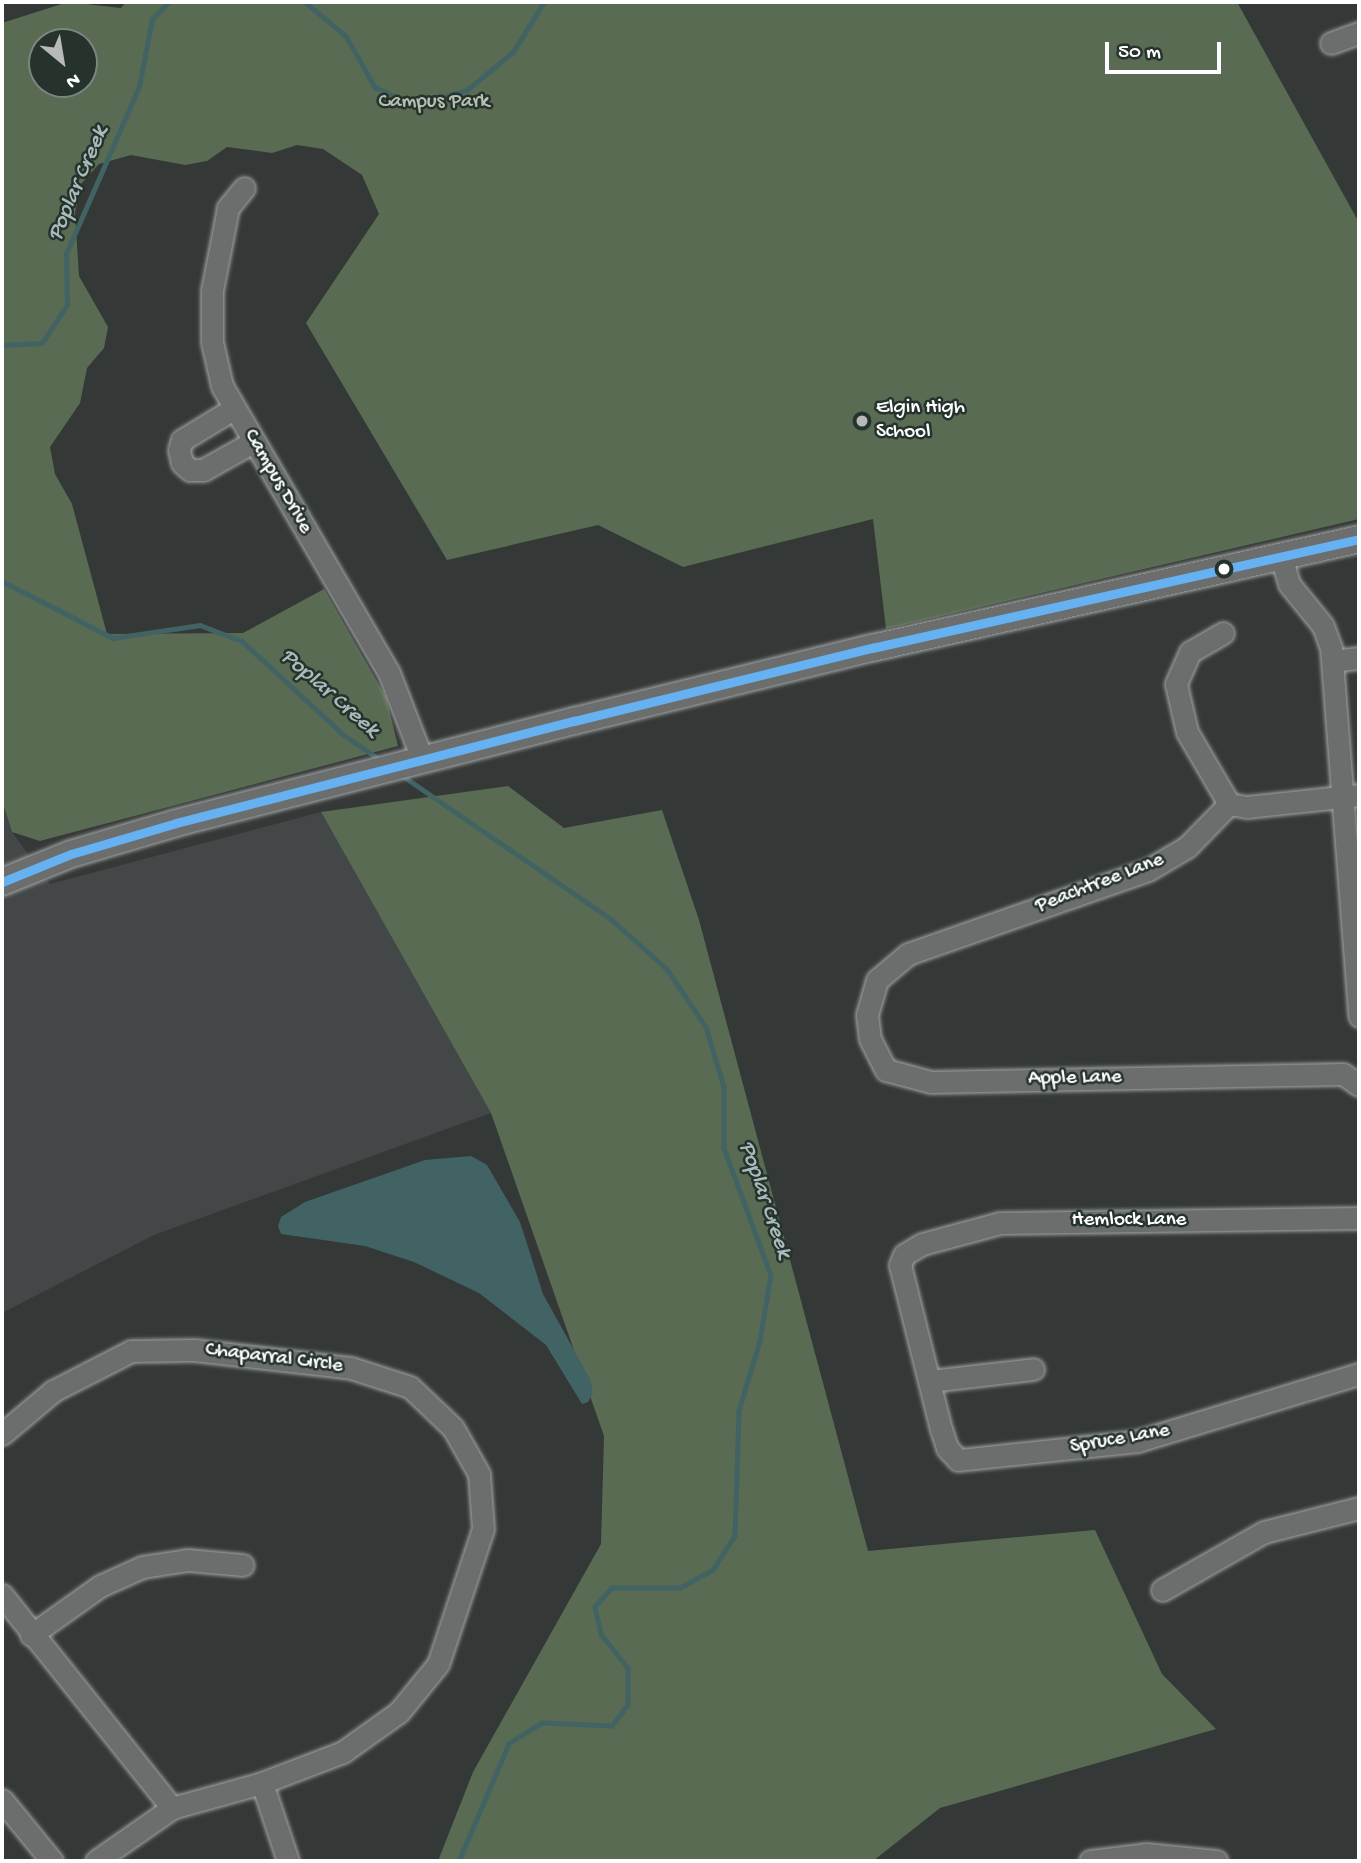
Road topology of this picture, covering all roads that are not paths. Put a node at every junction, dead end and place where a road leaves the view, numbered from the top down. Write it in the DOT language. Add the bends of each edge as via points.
graph roads {
  1 [pos="1359,33"];
  2 [pos="1331,43"];
  3 [pos="244,188"];
  4 [pos="233,409"];
  5 [pos="253,442"];
  6 [pos="1359,539"];
  7 [pos="1281,557"];
  8 [pos="1223,633"];
  9 [pos="1359,658"];
  10 [pos="1333,661"];
  11 [pos="423,761"];
  12 [pos="1350,797"];
  13 [pos="1229,804"];
  14 [pos="2,882"];
  15 [pos="877,980"];
  16 [pos="1359,1016"];
  17 [pos="1359,1085"];
  18 [pos="1359,1218"];
  19 [pos="904,1255"];
  20 [pos="1033,1369"];
  21 [pos="1359,1374"];
  22 [pos="930,1381"];
  23 [pos="2,1434"];
  24 [pos="1359,1508"];
  25 [pos="243,1565"];
  26 [pos="1162,1590"];
  27 [pos="2,1595"];
  28 [pos="32,1634"];
  29 [pos="262,1783"];
  30 [pos="2,1800"];
  31 [pos="172,1808"];
  32 [pos="52,1861"];
  33 [pos="96,1861"];
  34 [pos="288,1861"];
  35 [pos="1090,1861"];
  36 [pos="1217,1861"];
  1 -- 2 [label="street"];
  3 -- 4 [label="street, Campus Drive" via="228,208 224,222 210,321 216,364"];
  4 -- 5 [label="street, Campus Drive"];
  4 -- 5 [label="street" via="182,440 182,463 190,470 203,470"];
  5 -- 11 [label="street, Campus Drive" via="389,673"];
  6 -- 7 [label="main road"];
  7 -- 10 [label="street" via="1291,587 1328,635"];
  7 -- 11 [label="main road" via="860,651"];
  8 -- 13 [label="street" via="1190,652 1175,684 1186,732"];
  9 -- 10 [label="street"];
  10 -- 12 [label="street"];
  11 -- 14 [label="main road" via="71,854"];
  12 -- 13 [label="street" via="1247,807"];
  12 -- 16 [label="street"];
  13 -- 15 [label="street, Peachtree Lane" via="1206,830 1168,860 908,954"];
  15 -- 17 [label="street, Apple Lane" via="867,1015 870,1039 886,1070 898,1077 931,1082 1343,1074"];
  18 -- 19 [label="street, Hemlock Lane" via="1000,1223 939,1238"];
  19 -- 22 [label="street, Spruce Lane" via="900,1265"];
  20 -- 22 [label="street"];
  21 -- 22 [label="street, Spruce Lane" via="1138,1441 966,1460 957,1460 947,1448"];
  23 -- 29 [label="street, Chaparral Circle" via="53,1391 131,1351 194,1350 351,1368 410,1387 453,1428 478,1474 483,1529 438,1664 399,1712 344,1752"];
  24 -- 26 [label="street" via="1264,1532"];
  25 -- 28 [label="street" via="188,1560 142,1567 100,1586"];
  27 -- 28 [label="street"];
  28 -- 31 [label="street"];
  29 -- 31 [label="street, Chaparral Circle"];
  29 -- 34 [label="street"];
  30 -- 32 [label="street"];
  31 -- 33 [label="street, Chaparral Circle"];
  35 -- 36 [label="street" via="1146,1854"];
}
